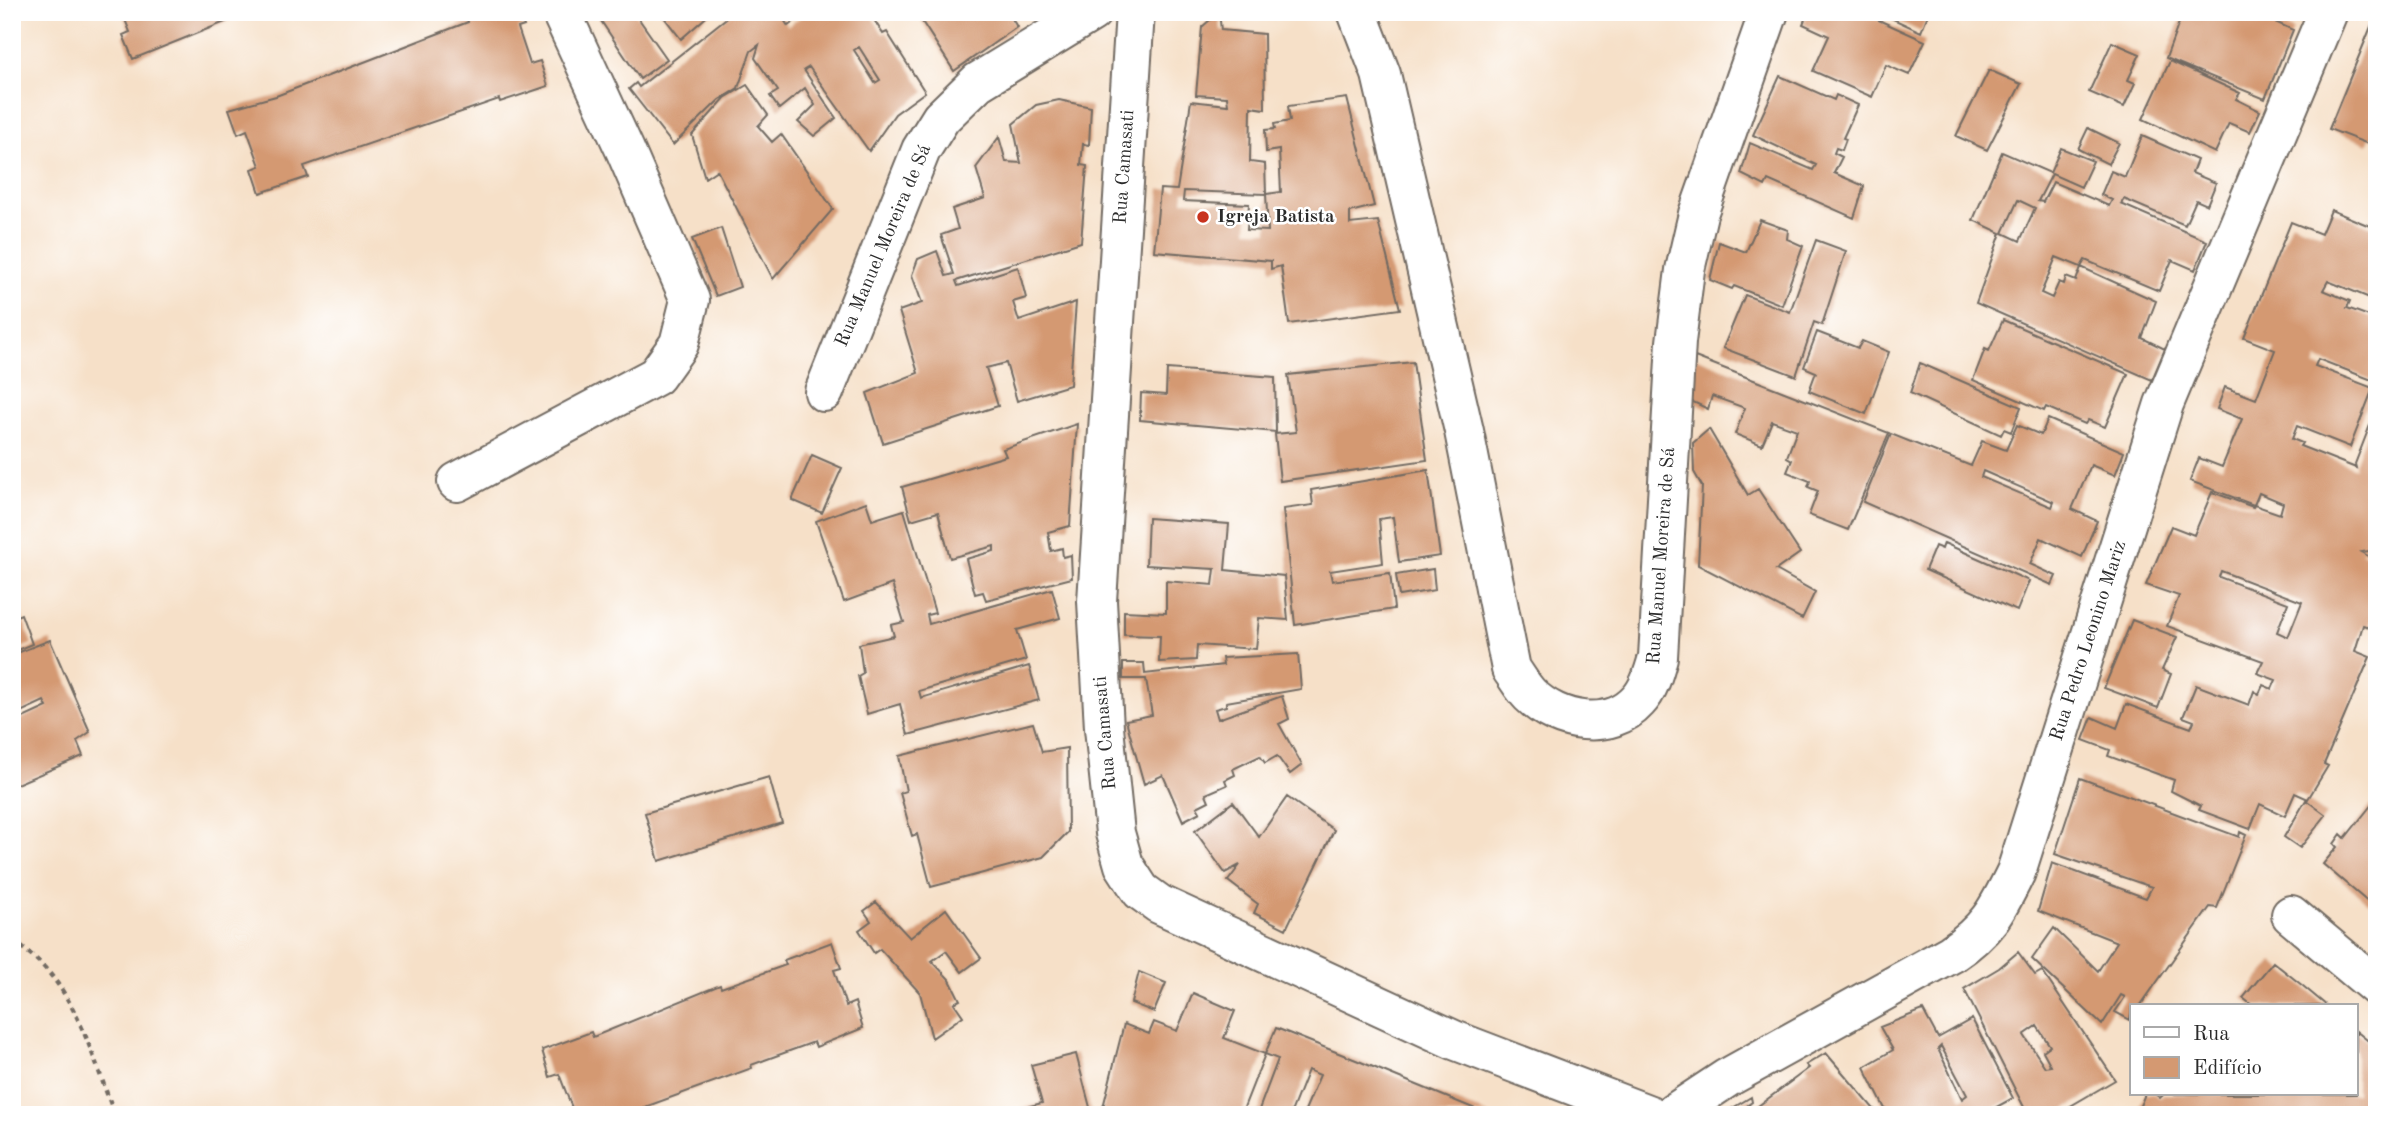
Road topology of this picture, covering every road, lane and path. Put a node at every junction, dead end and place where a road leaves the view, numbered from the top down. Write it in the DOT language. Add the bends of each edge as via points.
graph roads {
  1 [pos="561,12"];
  2 [pos="1092,12"];
  3 [pos="1135,12"];
  4 [pos="1357,12"];
  5 [pos="1769,12"];
  6 [pos="2328,12"];
  7 [pos="824,392"];
  8 [pos="457,482"];
  9 [pos="2291,915"];
  10 [pos="12,942"];
  11 [pos="2377,987"];
  12 [pos="115,1115"];
  13 [pos="1650,1115"];
  14 [pos="1671,1115"];
  1 -- 8 [label="street" via="690,300 679,344 656,376"];
  2 -- 7 [label="street, Rua Manuel Moreira de Sá" via="978,82 942,118 921,150"];
  3 -- 13 [label="street, Rua Camasati" via="1097,601 1105,741 1115,833 1124,865 1141,891 1159,904 1454,1040"];
  4 -- 5 [label="street, Rua Manuel Moreira de Sá" via="1384,87 1464,431 1511,669 1543,706 1563,716 1597,722 1621,715 1639,701 1658,657 1676,342 1685,270 1698,214"];
  6 -- 14 [label="street, Rua Pedro Leonino Mariz" via="2164,404 2016,873 2000,905 1978,936 1951,954 1727,1078"];
  9 -- 11 [label="street"];
  10 -- 12 [label="path" via="31,952 68,995"];
}
